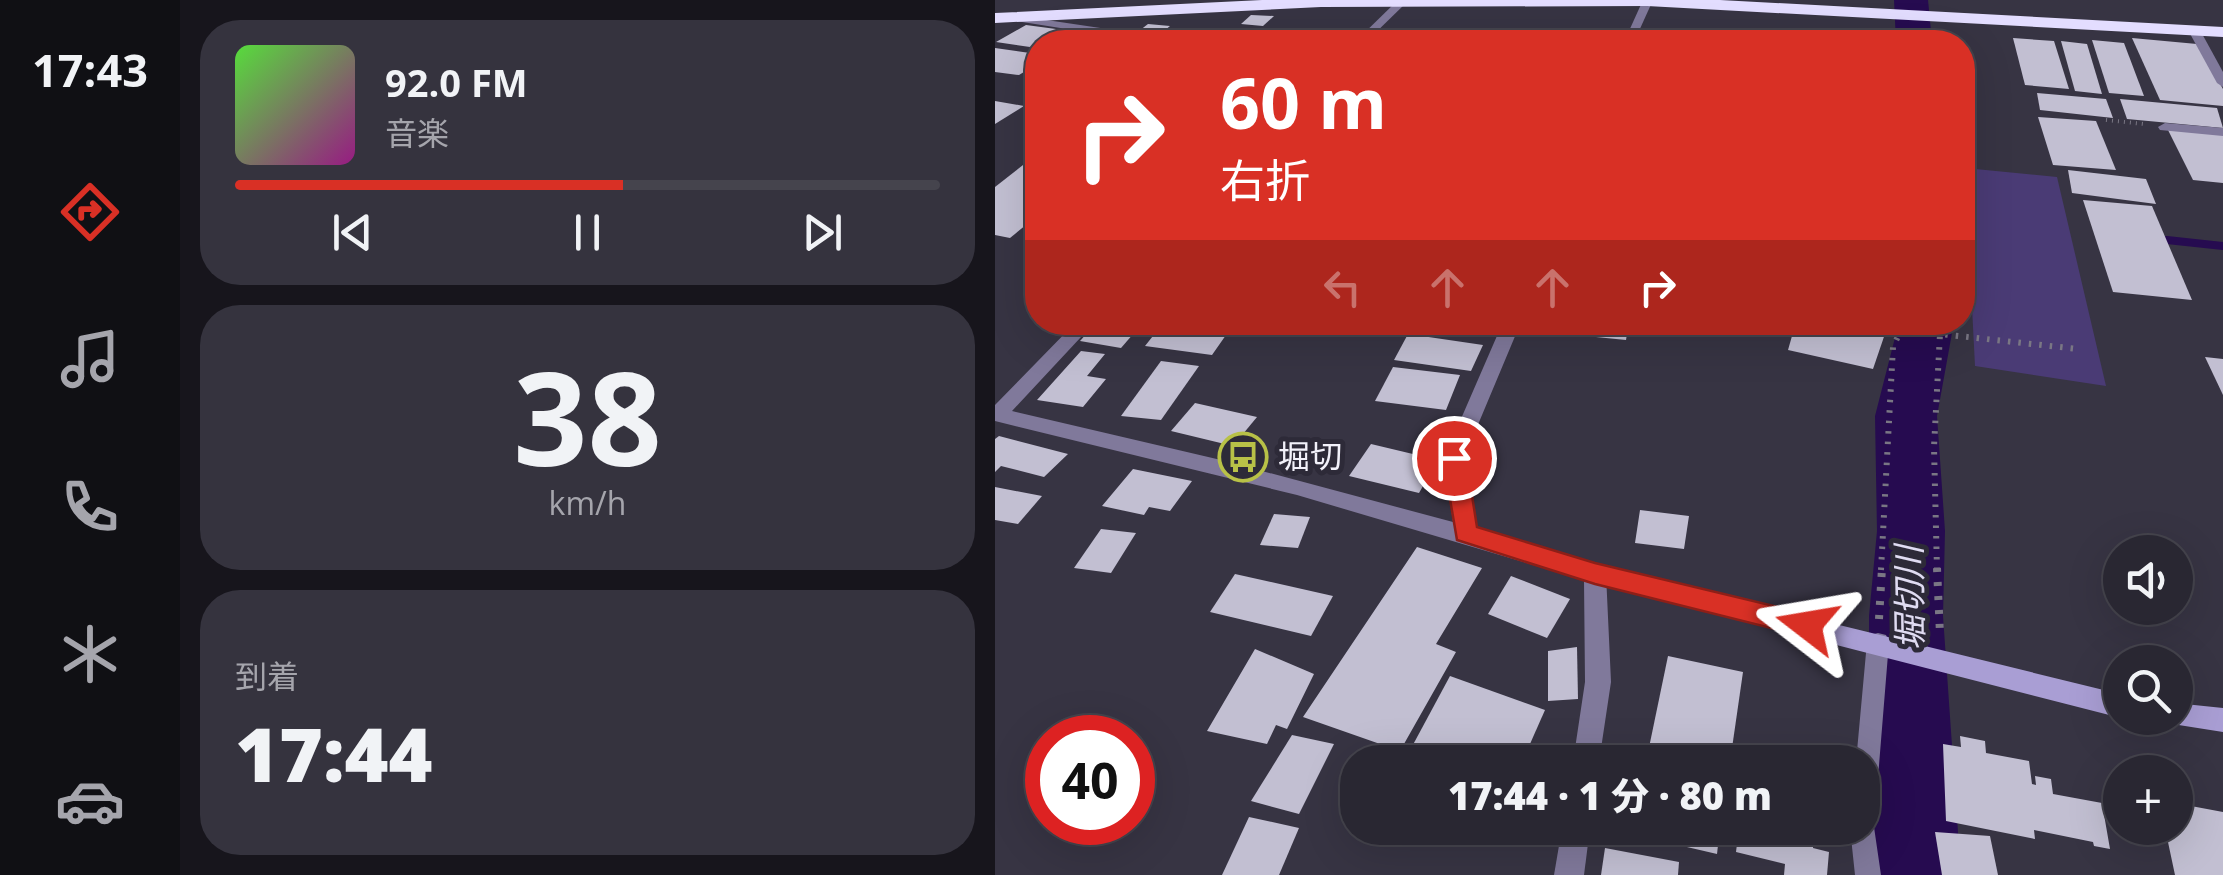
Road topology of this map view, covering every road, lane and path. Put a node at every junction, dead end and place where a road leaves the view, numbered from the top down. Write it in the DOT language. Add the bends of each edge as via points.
graph roads {
  1 [pos="1647,1"];
  2 [pos="1402,2"];
  3 [pos="1004,18"];
  4 [pos="1086,30"];
  5 [pos="1372,30"];
  6 [pos="1634,30"];
  7 [pos="2194,30"];
  8 [pos="2223,32"];
  9 [pos="2223,83"];
  10 [pos="2106,120"];
  11 [pos="2165,126"];
  12 [pos="2223,132"];
  13 [pos="1074,335"];
  14 [pos="1507,335"];
  15 [pos="1898,335"];
  16 [pos="1940,335"];
  17 [pos="1949,335"];
  18 [pos="2078,349"];
  19 [pos="996,414"];
  20 [pos="1466,533"];
  21 [pos="1595,574"];
  22 [pos="1878,642"];
  23 [pos="1942,660"];
  24 [pos="2103,702"];
  25 [pos="2193,718"];
  26 [pos="2223,720"];
  27 [pos="1588,745"];
  28 [pos="1869,745"];
  29 [pos="1573,845"];
  30 [pos="1865,845"];
  31 [pos="1569,875"];
  32 [pos="1869,875"];
  1 -- 2 [label="highway"];
  1 -- 6 [label="street"];
  1 -- 7 [label="highway"];
  2 -- 3 [label="highway"];
  2 -- 5 [label="street"];
  3 -- 4 [label="street"];
  7 -- 8 [label="highway"];
  7 -- 9 [label="street"];
  10 -- 11 [label="path"];
  11 -- 12 [label="street"];
  13 -- 19 [label="street"];
  14 -- 20 [label="street" via="1454,458"];
  15 -- 22 [label="path"];
  16 -- 23 [label="path" via="1933,501"];
  17 -- 18 [label="path"];
  19 -- 20 [label="street" via="1191,458"];
  20 -- 21 [label="street"];
  21 -- 22 [label="street"];
  21 -- 27 [label="street" via="1597,682"];
  22 -- 23 [label="street"];
  22 -- 28 [label="lane"];
  23 -- 24 [label="street"];
  25 -- 26 [label="street"];
  29 -- 31 [label="street"];
  30 -- 32 [label="lane"];
}
